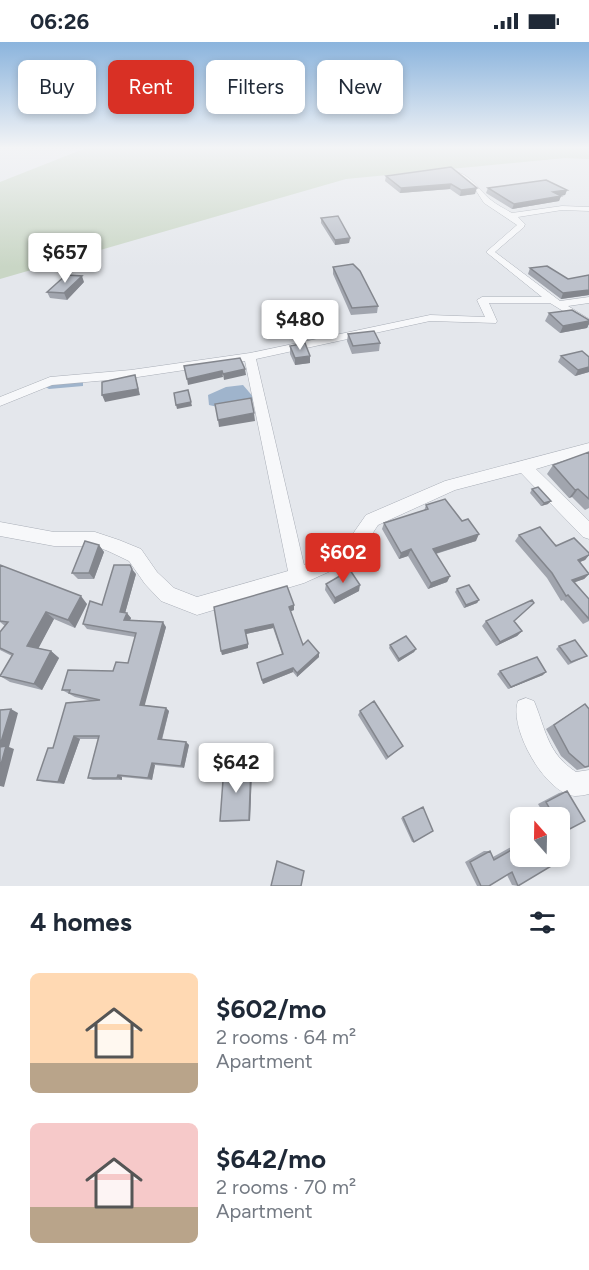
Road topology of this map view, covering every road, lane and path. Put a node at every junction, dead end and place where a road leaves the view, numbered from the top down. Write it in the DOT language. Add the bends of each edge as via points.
graph roads {
  1 [pos="477,187"];
  2 [pos="589,209"];
  3 [pos="512,216"];
  4 [pos="589,300"];
  5 [pos="555,302"];
  6 [pos="589,324"];
  7 [pos="250,357"];
  8 [pos="0,402"];
  9 [pos="589,448"];
  10 [pos="524,467"];
  11 [pos="0,529"];
  12 [pos="589,532"];
  13 [pos="298,577"];
  14 [pos="526,708"];
  15 [pos="589,782"];
  1 -- 3 [label="street" via="487,201"];
  2 -- 3 [label="street" via="562,208"];
  3 -- 5 [label="street" via="521,224 519,228 490,252"];
  4 -- 5 [label="street"];
  5 -- 6 [label="street"];
  5 -- 7 [label="street" via="482,300 492,321 430,318"];
  7 -- 8 [label="street" via="50,381"];
  7 -- 13 [label="street"];
  9 -- 10 [label="street"];
  10 -- 12 [label="street"];
  10 -- 13 [label="street" via="451,485 372,520 349,554"];
  11 -- 13 [label="street" via="54,539 95,539 113,545 135,555 168,595 197,606"];
  14 -- 15 [label="street" via="532,733 553,769 574,784"];
}
